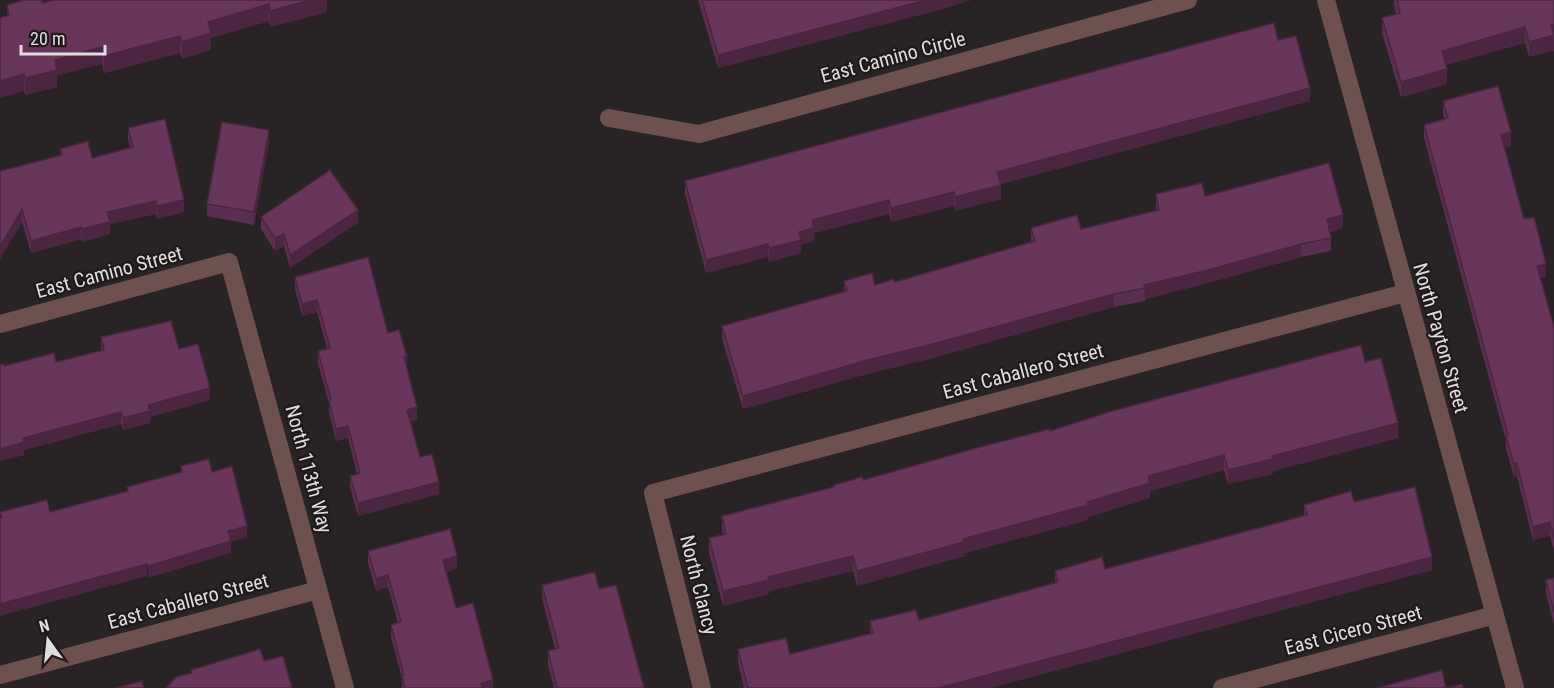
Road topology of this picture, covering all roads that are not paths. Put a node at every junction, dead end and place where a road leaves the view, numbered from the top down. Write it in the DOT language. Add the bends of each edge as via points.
graph roads {
  1 [pos="1188,0"];
  2 [pos="1326,0"];
  3 [pos="609,118"];
  4 [pos="229,262"];
  5 [pos="1405,293"];
  6 [pos="0,324"];
  7 [pos="653,493"];
  8 [pos="318,590"];
  9 [pos="1495,615"];
  10 [pos="0,675"];
  11 [pos="345,688"];
  12 [pos="702,688"];
  13 [pos="1222,688"];
  14 [pos="1515,688"];
  1 -- 3 [label="street, East Camino Circle" via="699,134"];
  2 -- 5 [label="street, North Payton Street"];
  4 -- 6 [label="street, East Camino Street"];
  4 -- 8 [label="street, North 113th Way"];
  5 -- 7 [label="street, East Caballero Street"];
  5 -- 9 [label="street, North Payton Street"];
  7 -- 12 [label="street, North Clancy"];
  8 -- 10 [label="street, East Caballero Street"];
  8 -- 11 [label="street, North 113th Way"];
  9 -- 13 [label="street, East Cicero Street"];
  9 -- 14 [label="street, North Payton Street"];
}
